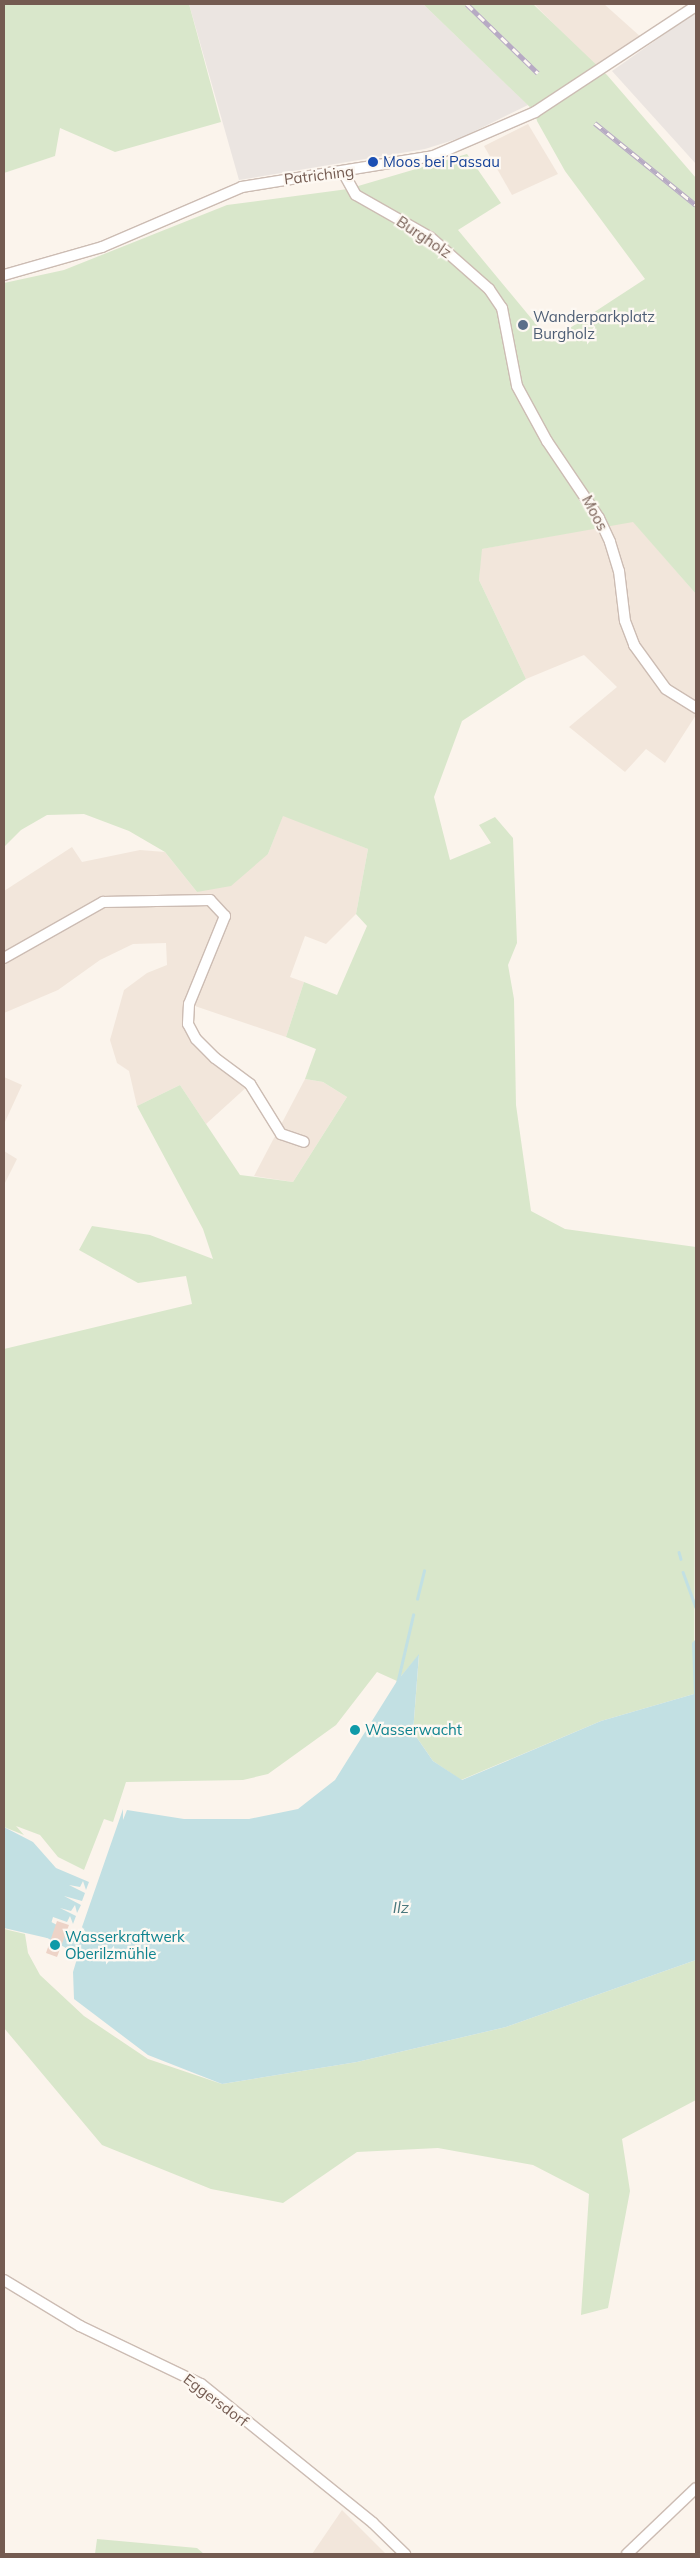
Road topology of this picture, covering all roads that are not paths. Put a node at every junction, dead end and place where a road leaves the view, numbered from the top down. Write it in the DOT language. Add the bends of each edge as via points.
graph roads {
  1 [pos="696,6"];
  2 [pos="343,172"];
  3 [pos="4,275"];
  4 [pos="502,308"];
  5 [pos="696,708"];
  6 [pos="4,958"];
  7 [pos="304,1142"];
  8 [pos="4,2280"];
  9 [pos="696,2488"];
  10 [pos="404,2554"];
  11 [pos="627,2554"];
  1 -- 2 [label="street, Patriching" via="535,112 433,156"];
  2 -- 3 [label="street, Patriching" via="242,187 65,260"];
  2 -- 4 [label="street, Burgholz" via="356,195 430,237 489,289"];
  4 -- 5 [label="street, Moos" via="517,386 547,441 599,518 610,542 619,571 625,621 634,645 666,689"];
  6 -- 7 [label="street" via="103,902 210,900 225,916 189,1004 188,1024 196,1039 215,1058 250,1084 281,1134"];
  8 -- 10 [label="street, Eggersdorf" via="80,2326 201,2384 373,2523"];
  9 -- 11 [label="street"];
}
